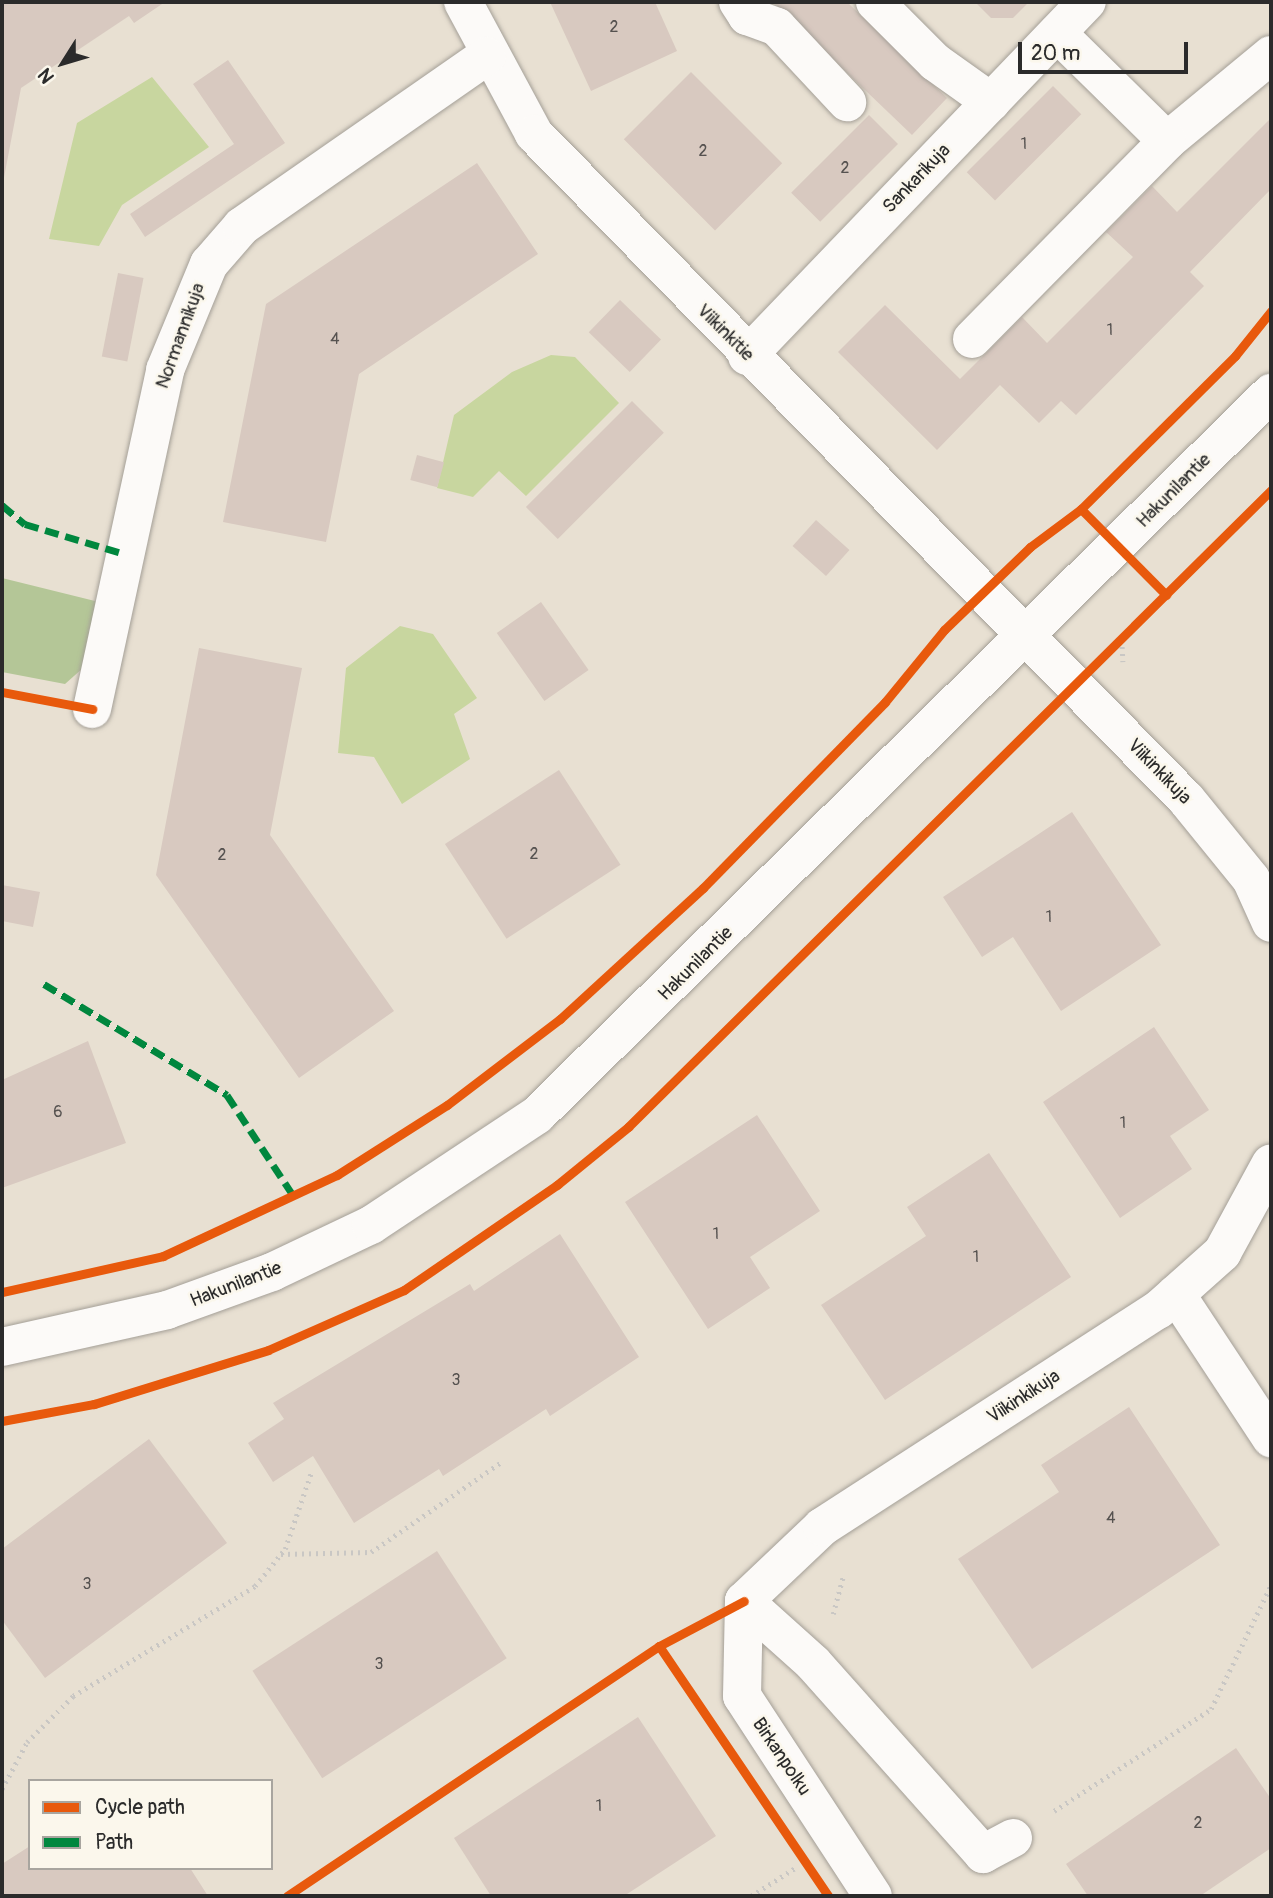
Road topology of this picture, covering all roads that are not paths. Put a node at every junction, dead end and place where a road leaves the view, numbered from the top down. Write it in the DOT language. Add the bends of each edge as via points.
graph roads {
  1 [pos="463,2"];
  2 [pos="738,2"];
  3 [pos="875,2"];
  4 [pos="1087,2"];
  5 [pos="1057,33"];
  6 [pos="1271,55"];
  7 [pos="487,56"];
  8 [pos="846,102"];
  9 [pos="991,102"];
  10 [pos="1167,141"];
  11 [pos="972,339"];
  12 [pos="747,356"];
  13 [pos="1271,393"];
  14 [pos="1025,636"];
  15 [pos="92,709"];
  16 [pos="1271,923"];
  17 [pos="1271,1163"];
  18 [pos="1177,1294"];
  19 [pos="2,1347"];
  20 [pos="1271,1438"];
  21 [pos="744,1601"];
  22 [pos="1013,1838"];
  23 [pos="873,1896"];
  1 -- 7 [label="street, Viikinkitie"];
  2 -- 8 [label="street" via="747,16 777,27"];
  3 -- 9 [label="street" via="934,62"];
  4 -- 5 [label="street, Sankarikuja"];
  5 -- 9 [label="street, Sankarikuja"];
  5 -- 10 [label="street"];
  6 -- 10 [label="street"];
  7 -- 12 [label="street, Viikinkitie" via="534,134"];
  7 -- 15 [label="street, Normannikuja" via="242,226 209,264 165,370"];
  9 -- 12 [label="street, Sankarikuja"];
  10 -- 11 [label="street"];
  12 -- 14 [label="street, Viikinkitie"];
  13 -- 14 [label="street, Hakunilantie"];
  14 -- 16 [label="street, Viikinkikuja" via="1186,799 1251,879"];
  14 -- 19 [label="street, Hakunilantie" via="593,1066 457,1173 371,1225 272,1272 167,1310"];
  17 -- 18 [label="street, Viikinkikuja" via="1222,1253"];
  18 -- 20 [label="street"];
  18 -- 21 [label="street, Viikinkikuja" via="822,1527"];
  21 -- 22 [label="street" via="813,1662 982,1854"];
  21 -- 23 [label="street, Birkanpolku" via="742,1696"];
}
